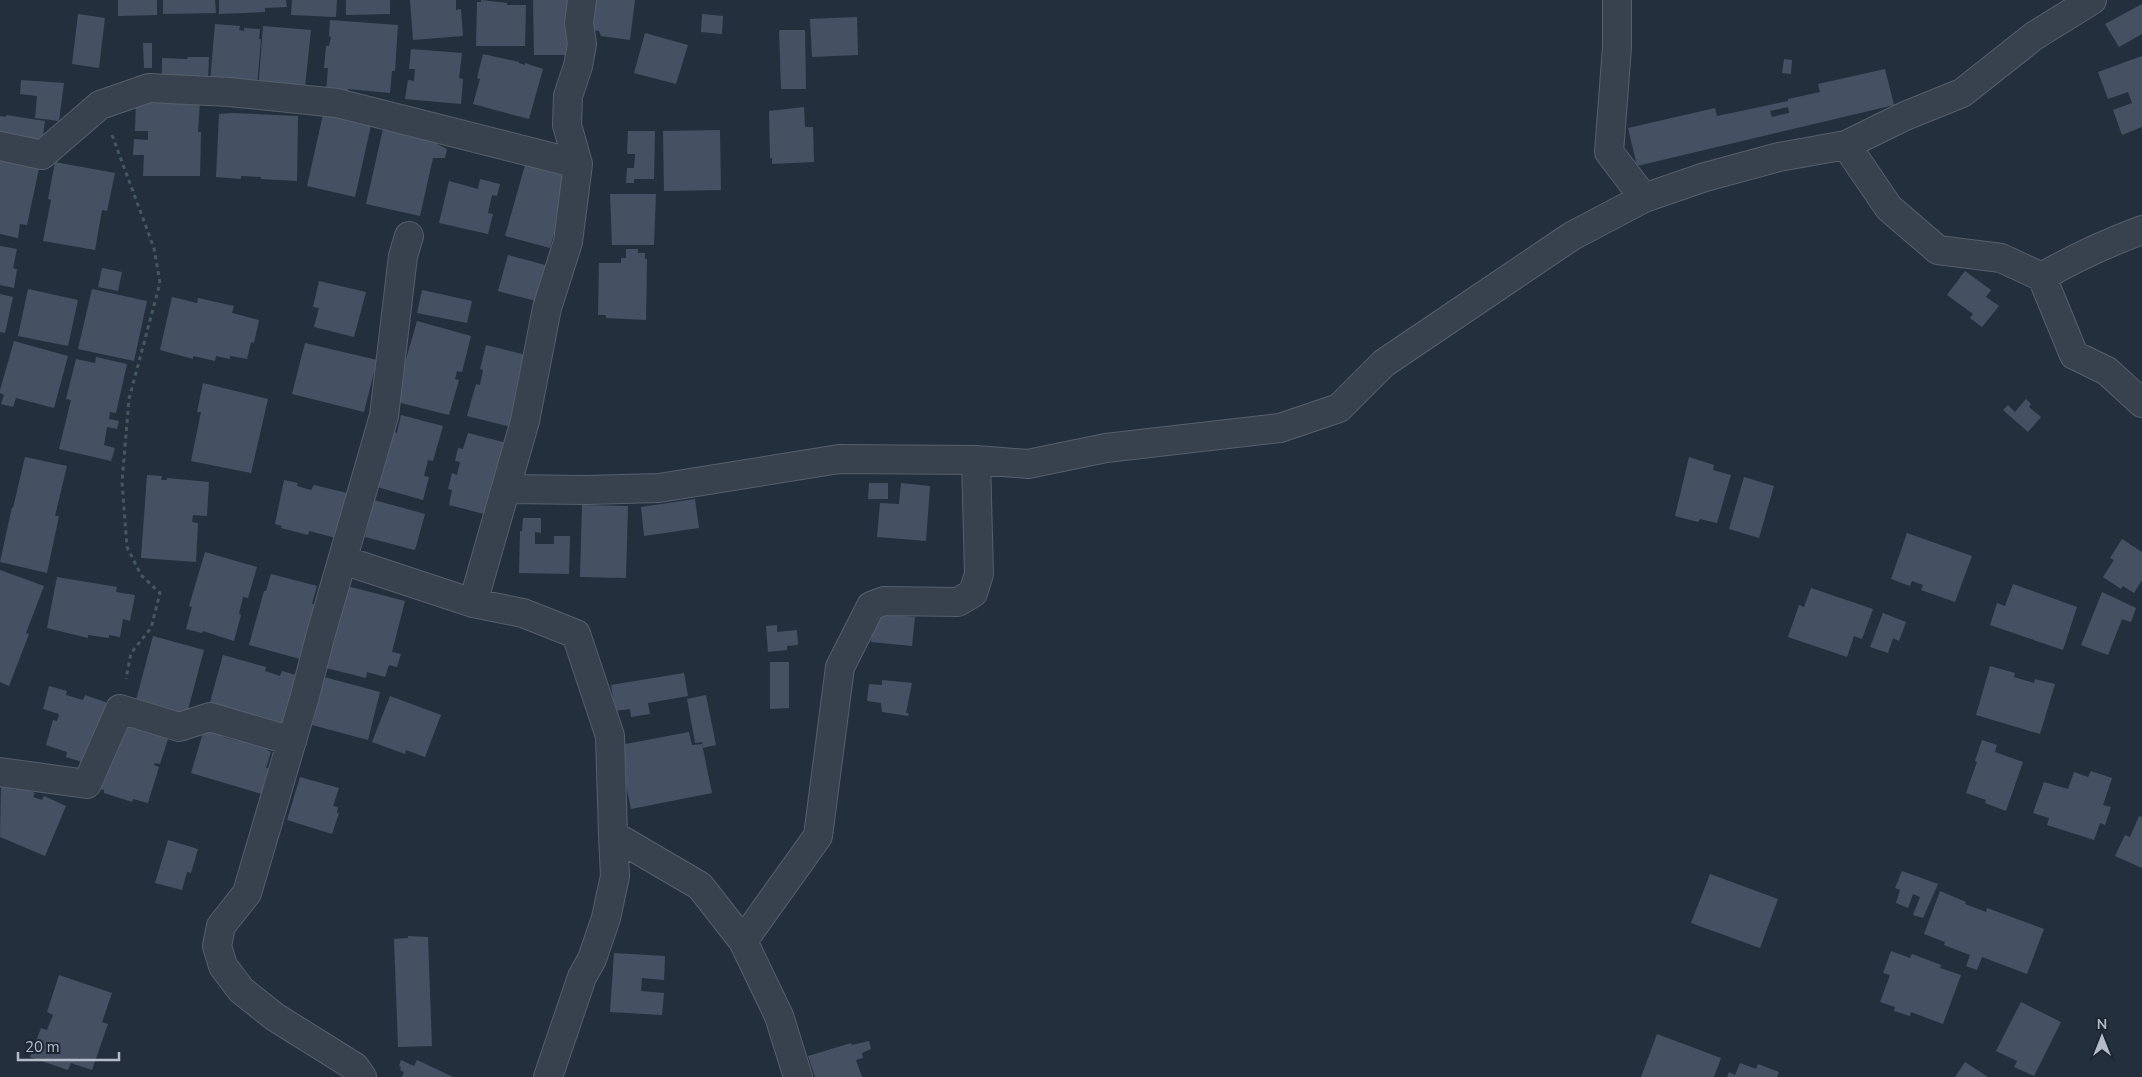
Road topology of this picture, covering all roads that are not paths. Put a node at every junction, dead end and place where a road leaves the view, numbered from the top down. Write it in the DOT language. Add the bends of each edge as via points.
graph roads {
  1 [pos="582,0"];
  2 [pos="1617,0"];
  3 [pos="2092,0"];
  4 [pos="1846,145"];
  5 [pos="0,146"];
  6 [pos="578,164"];
  7 [pos="1644,198"];
  8 [pos="2142,230"];
  9 [pos="409,236"];
  10 [pos="2042,277"];
  11 [pos="2142,403"];
  12 [pos="976,460"];
  13 [pos="507,488"];
  14 [pos="343,560"];
  15 [pos="473,603"];
  16 [pos="292,741"];
  17 [pos="0,772"];
  18 [pos="613,835"];
  19 [pos="743,940"];
  20 [pos="362,1077"];
  21 [pos="548,1077"];
  22 [pos="798,1077"];
  1 -- 6 [label="street" via="579,23 582,44 568,96 567,125"];
  2 -- 7 [label="street" via="1609,152"];
  3 -- 4 [label="street" via="2034,36 1962,93"];
  4 -- 7 [label="street" via="1779,157"];
  4 -- 10 [label="street" via="1889,208 1938,250 2001,258"];
  5 -- 6 [label="street" via="42,155 100,105 149,88 337,103"];
  6 -- 13 [label="street" via="568,242 547,308 525,421"];
  7 -- 12 [label="street" via="1572,236 1384,362 1339,408 1280,428 1106,448 1028,464"];
  8 -- 10 [label="street" via="2074,258"];
  9 -- 14 [label="street" via="402,256 384,416"];
  10 -- 11 [label="street" via="2074,355 2107,371"];
  12 -- 13 [label="street" via="839,459 659,488"];
  12 -- 19 [label="street" via="979,574 973,593 958,602 884,601 871,606 840,667 818,836"];
  13 -- 15 [label="street"];
  14 -- 15 [label="street"];
  14 -- 16 [label="street"];
  15 -- 18 [label="street" via="522,613 576,634 610,736"];
  16 -- 17 [label="street" via="210,717 179,726 120,709 87,784"];
  16 -- 20 [label="street" via="247,893 221,926 217,946 223,966 241,990 275,1017 355,1067"];
  18 -- 19 [label="street" via="700,886"];
  18 -- 21 [label="street" via="614,876 606,918"];
  19 -- 22 [label="street" via="778,1016"];
}
